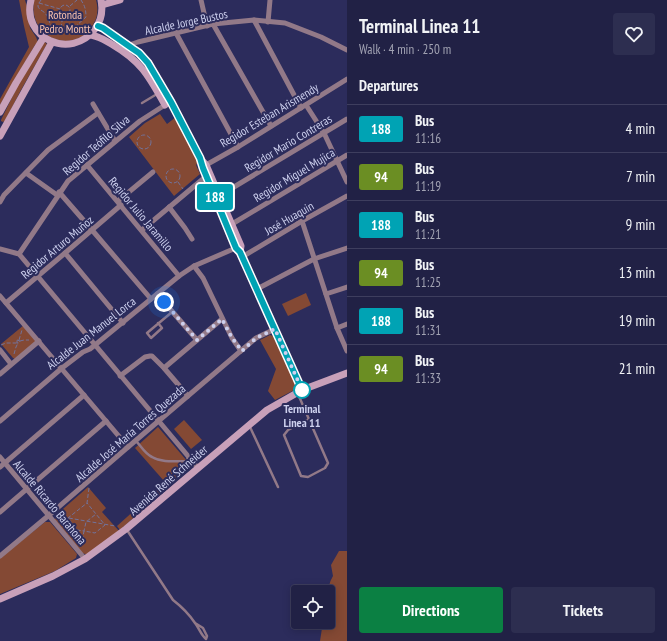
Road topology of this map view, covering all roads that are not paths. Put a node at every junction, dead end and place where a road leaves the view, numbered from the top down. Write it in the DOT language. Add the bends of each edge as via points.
graph roads {
  1 [pos="31,0"];
  2 [pos="120,0"];
  3 [pos="201,0"];
  4 [pos="270,0"];
  5 [pos="101,3"];
  6 [pos="254,20"];
  7 [pos="268,22"];
  8 [pos="213,24"];
  9 [pos="98,26"];
  10 [pos="207,26"];
  11 [pos="176,33"];
  12 [pos="90,35"];
  13 [pos="44,37"];
  14 [pos="52,42"];
  15 [pos="128,45"];
  16 [pos="120,49"];
  17 [pos="347,50"];
  18 [pos="347,79"];
  19 [pos="156,83"];
  20 [pos="161,92"];
  21 [pos="142,103"];
  22 [pos="93,104"];
  23 [pos="168,104"];
  24 [pos="303,106"];
  25 [pos="0,112"];
  26 [pos="98,113"];
  27 [pos="347,119"];
  28 [pos="270,126"];
  29 [pos="1,131"];
  30 [pos="324,133"];
  31 [pos="115,141"];
  32 [pos="238,146"];
  33 [pos="347,155"];
  34 [pos="337,161"];
  35 [pos="87,165"];
  36 [pos="204,167"];
  37 [pos="153,172"];
  38 [pos="26,173"];
  39 [pos="208,175"];
  40 [pos="347,182"];
  41 [pos="58,194"];
  42 [pos="219,196"];
  43 [pos="347,196"];
  44 [pos="0,202"];
  45 [pos="119,203"];
  46 [pos="169,207"];
  47 [pos="302,221"];
  48 [pos="232,224"];
  49 [pos="92,230"];
  50 [pos="142,230"];
  51 [pos="192,239"];
  52 [pos="347,248"];
  53 [pos="0,249"];
  54 [pos="240,251"];
  55 [pos="66,253"];
  56 [pos="19,254"];
  57 [pos="314,259"];
  58 [pos="194,266"];
  59 [pos="38,276"];
  60 [pos="179,276"];
  61 [pos="347,287"];
  62 [pos="257,289"];
  63 [pos="157,294"];
  64 [pos="326,294"];
  65 [pos="0,296"];
  66 [pos="151,299"];
  67 [pos="6,303"];
  68 [pos="172,311"];
  69 [pos="222,319"];
  70 [pos="122,323"];
  71 [pos="158,323"];
  72 [pos="347,324"];
  73 [pos="337,328"];
  74 [pos="275,329"];
  75 [pos="197,340"];
  76 [pos="37,343"];
  77 [pos="95,345"];
  78 [pos="0,350"];
  79 [pos="242,351"];
  80 [pos="347,351"];
  81 [pos="11,363"];
  82 [pos="62,368"];
  83 [pos="164,368"];
  84 [pos="347,373"];
  85 [pos="0,374"];
  86 [pos="120,376"];
  87 [pos="300,392"];
  88 [pos="84,395"];
  89 [pos="188,396"];
  90 [pos="309,419"];
  91 [pos="0,420"];
  92 [pos="106,421"];
  93 [pos="158,421"];
  94 [pos="249,425"];
  95 [pos="136,440"];
  96 [pos="128,446"];
  97 [pos="0,457"];
  98 [pos="188,457"];
  99 [pos="5,463"];
  100 [pos="0,467"];
  101 [pos="198,468"];
  102 [pos="278,487"];
  103 [pos="26,489"];
  104 [pos="0,512"];
  105 [pos="48,516"];
  106 [pos="126,529"];
  107 [pos="0,556"];
  108 [pos="85,559"];
  109 [pos="0,599"];
  110 [pos="195,623"];
  1 -- 13 [label="main road" via="32,22"];
  2 -- 5 [label="main road"];
  3 -- 10 [label="street"];
  4 -- 7 [label="street"];
  5 -- 9 [label="main road"];
  6 -- 7 [label="street, Alcalde Jorge Bustos"];
  6 -- 8 [label="street, Alcalde Jorge Bustos"];
  6 -- 24 [label="street"];
  7 -- 17 [label="street, Alcalde Jorge Bustos" via="285,23"];
  8 -- 10 [label="street, Alcalde Jorge Bustos"];
  8 -- 28 [label="street"];
  9 -- 12 [label="main road"];
  9 -- 15 [label="main road"];
  10 -- 11 [label="street, Alcalde Jorge Bustos"];
  11 -- 15 [label="street, Alcalde Jorge Bustos"];
  11 -- 32 [label="street"];
  12 -- 14 [label="main road" via="72,44"];
  12 -- 16 [label="main road" via="100,37"];
  13 -- 14 [label="main road"];
  13 -- 25 [label="main road"];
  14 -- 29 [label="main road"];
  15 -- 16 [label="street, Alcalde Jorge Bustos"];
  15 -- 19 [label="main road" via="139,53 151,68"];
  16 -- 19 [label="main road"];
  18 -- 24 [label="street, Regidor Esteban Arismendy"];
  19 -- 20 [label="main road"];
  20 -- 21 [label="lane"];
  20 -- 23 [label="main road"];
  22 -- 26 [label="street"];
  23 -- 31 [label="street, Regidor Teófilo Silva" via="140,121"];
  23 -- 36 [label="main road"];
  24 -- 28 [label="street, Regidor Esteban Arismendy"];
  24 -- 30 [label="street"];
  26 -- 31 [label="street"];
  26 -- 38 [label="street" via="48,150"];
  27 -- 30 [label="street, Regidor Mario Contreras"];
  28 -- 32 [label="street, Regidor Esteban Arismendy"];
  30 -- 34 [label="street"];
  30 -- 42 [label="street, Regidor Mario Contreras"];
  31 -- 35 [label="street, Regidor Teófilo Silva"];
  32 -- 36 [label="street, Regidor Esteban Arismendy"];
  33 -- 34 [label="street, Regidor Miguel Mujica"];
  34 -- 40 [label="street"];
  34 -- 48 [label="street, Regidor Miguel Mujica"];
  35 -- 41 [label="street, Regidor Teófilo Silva" via="68,181"];
  35 -- 45 [label="street, Regidor Julio Jaramillo"];
  36 -- 39 [label="main road"];
  37 -- 45 [label="street, Regidor Arturo Muñoz"];
  38 -- 41 [label="street"];
  38 -- 44 [label="street"];
  39 -- 42 [label="main road"];
  39 -- 46 [label="street"];
  39 -- 54 [label="main road"];
  41 -- 49 [label="street"];
  41 -- 56 [label="street, Regidor Teófilo Silva"];
  42 -- 48 [label="main road"];
  43 -- 47 [label="street, José Huaquin"];
  45 -- 49 [label="street, Regidor Arturo Muñoz"];
  45 -- 50 [label="street, Regidor Julio Jaramillo"];
  46 -- 50 [label="street"];
  46 -- 51 [label="street"];
  47 -- 54 [label="street, José Huaquin"];
  47 -- 57 [label="street"];
  48 -- 54 [label="main road"];
  49 -- 55 [label="street, Regidor Arturo Muñoz"];
  49 -- 66 [label="street"];
  50 -- 60 [label="street, Regidor Julio Jaramillo"];
  52 -- 57 [label="street"];
  53 -- 56 [label="street"];
  54 -- 58 [label="street, Alcalde Juan Manuel Lorca"];
  54 -- 62 [label="main road"];
  55 -- 59 [label="street, Regidor Arturo Muñoz"];
  55 -- 70 [label="street"];
  56 -- 59 [label="street"];
  57 -- 62 [label="street"];
  57 -- 64 [label="street"];
  58 -- 60 [label="street, Alcalde Juan Manuel Lorca"];
  58 -- 69 [label="street" via="203,278"];
  59 -- 67 [label="street, Regidor Arturo Muñoz"];
  59 -- 77 [label="street"];
  60 -- 63 [label="street, Alcalde Juan Manuel Lorca"];
  61 -- 64 [label="street"];
  62 -- 74 [label="main road"];
  63 -- 66 [label="street, Alcalde Juan Manuel Lorca"];
  63 -- 68 [label="street"];
  64 -- 73 [label="street"];
  65 -- 67 [label="street"];
  66 -- 70 [label="street, Alcalde Juan Manuel Lorca"];
  67 -- 76 [label="street"];
  68 -- 71 [label="lane"];
  68 -- 75 [label="street"];
  69 -- 75 [label="street"];
  69 -- 79 [label="street"];
  70 -- 77 [label="street, Alcalde Juan Manuel Lorca"];
  71 -- 71 [label="lane" via="147,332 151,338 162,328"];
  72 -- 73 [label="street"];
  73 -- 80 [label="street"];
  74 -- 79 [label="street, Alcalde José María Torres Quezada" via="256,338"];
  74 -- 87 [label="main road"];
  75 -- 83 [label="street"];
  76 -- 81 [label="street"];
  76 -- 82 [label="street"];
  77 -- 82 [label="street, Alcalde Juan Manuel Lorca"];
  77 -- 86 [label="street"];
  78 -- 81 [label="street"];
  79 -- 89 [label="street, Alcalde José María Torres Quezada"];
  81 -- 85 [label="street"];
  82 -- 88 [label="street"];
  82 -- 91 [label="street, Alcalde Juan Manuel Lorca"];
  83 -- 86 [label="street" via="154,357 148,356"];
  83 -- 89 [label="street"];
  84 -- 87 [label="main road, Avenida René Schneider"];
  86 -- 93 [label="street"];
  87 -- 90 [label="lane"];
  87 -- 94 [label="main road, Avenida René Schneider" via="267,410"];
  88 -- 92 [label="street"];
  88 -- 99 [label="street"];
  89 -- 93 [label="street, Alcalde José María Torres Quezada"];
  90 -- 90 [label="lane" via="288,430 284,436 301,476 308,477 325,468 328,463"];
  92 -- 96 [label="street"];
  92 -- 103 [label="street"];
  93 -- 95 [label="street, Alcalde José María Torres Quezada"];
  93 -- 98 [label="street"];
  94 -- 101 [label="main road, Avenida René Schneider"];
  94 -- 102 [label="lane"];
  95 -- 96 [label="street, Alcalde José María Torres Quezada"];
  95 -- 98 [label="lane" via="152,458 162,461 187,461"];
  96 -- 105 [label="street, Alcalde José María Torres Quezada"];
  97 -- 99 [label="street, Alcalde Ricardo Barahona"];
  98 -- 101 [label="street"];
  99 -- 100 [label="street"];
  99 -- 103 [label="street, Alcalde Ricardo Barahona"];
  101 -- 106 [label="main road, Avenida René Schneider"];
  103 -- 104 [label="street"];
  103 -- 105 [label="street, Alcalde Ricardo Barahona"];
  105 -- 107 [label="street, Alcalde José María Torres Quezada"];
  105 -- 108 [label="street, Alcalde Ricardo Barahona"];
  106 -- 108 [label="main road, Avenida René Schneider"];
  106 -- 110 [label="lane" via="173,600"];
  108 -- 109 [label="main road, Avenida René Schneider"];
  110 -- 110 [label="lane" via="204,637 206,639 203,628"];
}
